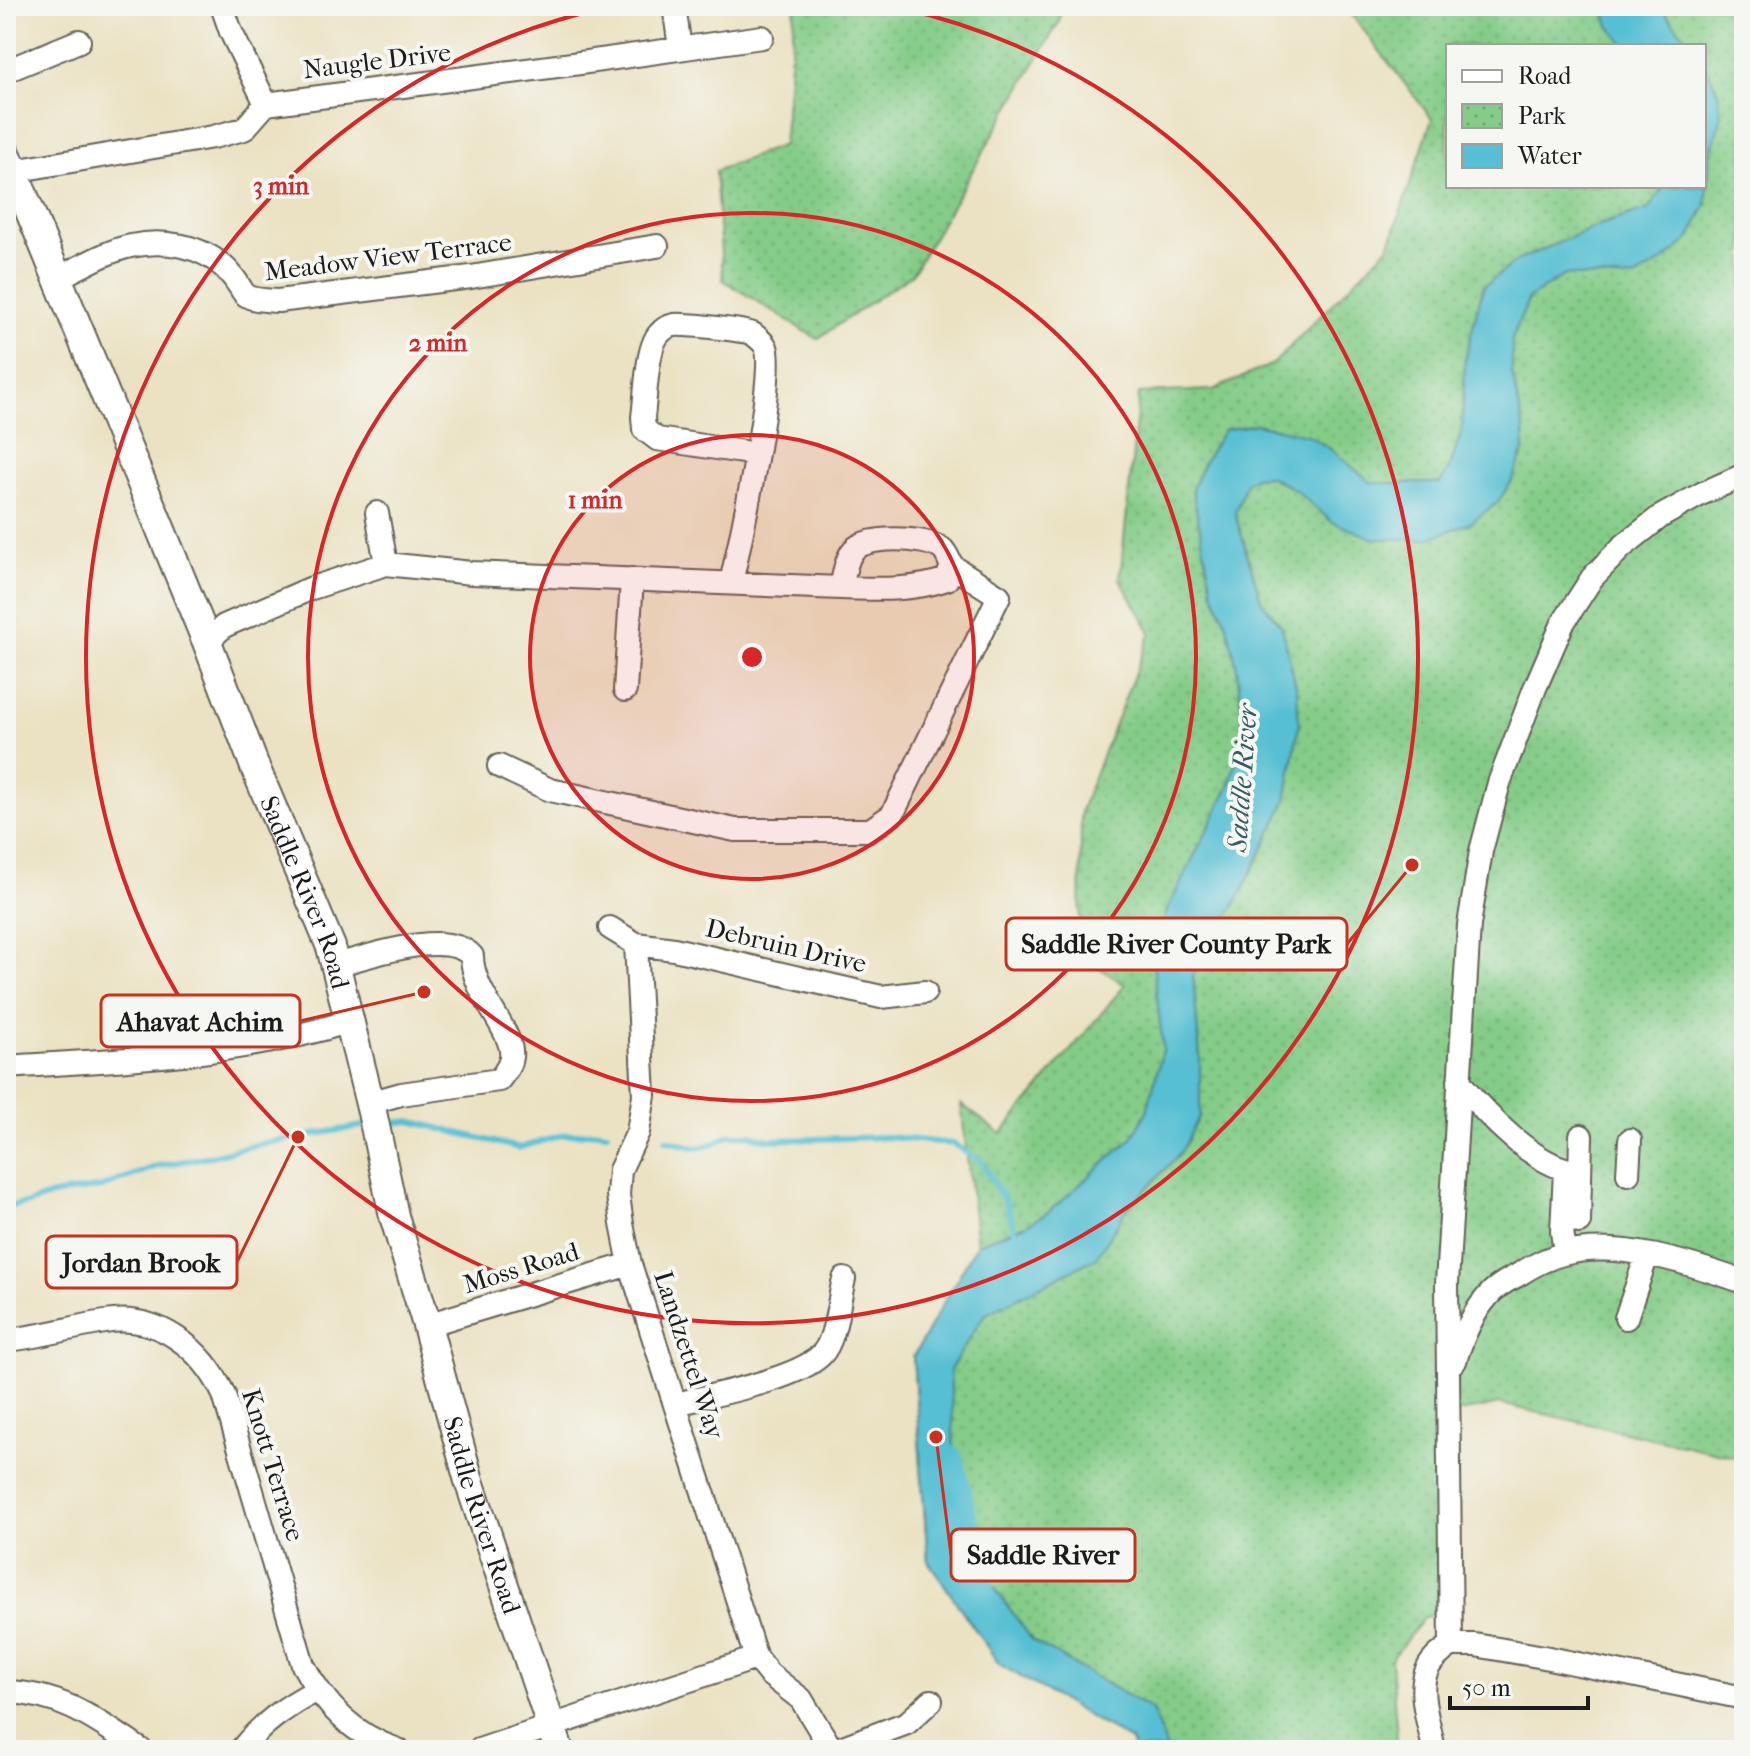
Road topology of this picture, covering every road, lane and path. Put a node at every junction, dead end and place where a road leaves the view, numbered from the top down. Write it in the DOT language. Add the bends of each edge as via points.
graph roads {
  1 [pos="222,6"];
  2 [pos="674,6"];
  3 [pos="762,37"];
  4 [pos="79,41"];
  5 [pos="680,48"];
  6 [pos="6,71"];
  7 [pos="266,104"];
  8 [pos="10,162"];
  9 [pos="657,246"];
  10 [pos="57,278"];
  11 [pos="756,454"];
  12 [pos="1744,475"];
  13 [pos="377,513"];
  14 [pos="386,564"];
  15 [pos="952,566"];
  16 [pos="632,579"];
  17 [pos="731,583"];
  18 [pos="841,588"];
  19 [pos="207,642"];
  20 [pos="625,690"];
  21 [pos="499,766"];
  22 [pos="610,928"];
  23 [pos="636,944"];
  24 [pos="336,965"];
  25 [pos="925,992"];
  26 [pos="350,1021"];
  27 [pos="6,1067"];
  28 [pos="1459,1081"];
  29 [pos="373,1117"];
  30 [pos="1581,1136"];
  31 [pos="1630,1140"];
  32 [pos="1573,1171"];
  33 [pos="1628,1174"];
  34 [pos="1579,1222"];
  35 [pos="1565,1253"];
  36 [pos="1647,1255"];
  37 [pos="630,1264"];
  38 [pos="844,1279"];
  39 [pos="1744,1282"];
  40 [pos="1626,1318"];
  41 [pos="427,1325"];
  42 [pos="6,1340"];
  43 [pos="1450,1378"];
  44 [pos="676,1404"];
  45 [pos="1451,1645"];
  46 [pos="756,1658"];
  47 [pos="317,1690"];
  48 [pos="6,1692"];
  49 [pos="1744,1698"];
  50 [pos="931,1701"];
  51 [pos="555,1738"];
  52 [pos="141,1750"];
  53 [pos="241,1750"];
  54 [pos="398,1750"];
  55 [pos="479,1750"];
  56 [pos="834,1750"];
  57 [pos="1434,1750"];
  1 -- 7 [label="street"];
  2 -- 5 [label="street"];
  3 -- 5 [label="street, Naugle Drive"];
  4 -- 6 [label="street"];
  5 -- 7 [label="street, Naugle Drive"];
  7 -- 8 [label="street" via="244,129 213,137"];
  8 -- 10 [label="main road, Saddle River Road"];
  9 -- 10 [label="street, Meadow View Terrace" via="278,301 243,295 224,267 201,251 180,245 129,246"];
  10 -- 19 [label="main road, Saddle River Road"];
  11 -- 11 [label="street" via="769,365 766,346 752,333 686,325 670,325 660,332 653,343 644,429 657,439"];
  11 -- 17 [label="street"];
  12 -- 28 [label="street" via="1660,517 1622,547 1592,578 1563,623 1499,783 1481,851 1469,925"];
  13 -- 14 [label="street"];
  14 -- 16 [label="street" via="478,578"];
  14 -- 19 [label="street" via="312,588 224,626"];
  15 -- 18 [label="street" via="947,579 929,586"];
  15 -- 18 [label="street" via="944,550 925,542 862,543 852,550"];
  15 -- 21 [label="street" via="999,596 892,815 870,830 735,830 550,790"];
  16 -- 17 [label="street"];
  16 -- 20 [label="street"];
  17 -- 18 [label="street"];
  19 -- 24 [label="main road, Saddle River Road"];
  22 -- 23 [label="street"];
  23 -- 25 [label="street, Debruin Drive" via="881,997"];
  23 -- 37 [label="street, Landzettel Way" via="644,1095 638,1132 620,1170 618,1195"];
  24 -- 26 [label="main road, Saddle River Road"];
  24 -- 29 [label="street" via="441,943 466,950 483,998 509,1040 512,1057 499,1080 401,1094"];
  26 -- 27 [label="street" via="211,1053"];
  26 -- 29 [label="main road, Saddle River Road"];
  28 -- 32 [label="street" via="1523,1145"];
  28 -- 43 [label="street" via="1447,1283"];
  29 -- 41 [label="main road, Saddle River Road" via="394,1216"];
  30 -- 32 [label="street"];
  31 -- 33 [label="street"];
  32 -- 34 [label="street"];
  32 -- 35 [label="street" via="1562,1231"];
  35 -- 36 [label="street"];
  35 -- 43 [label="street" via="1530,1267 1489,1294 1464,1333"];
  36 -- 39 [label="street"];
  36 -- 40 [label="street"];
  37 -- 41 [label="street, Moss Road"];
  37 -- 44 [label="street, Landzettel Way"];
  38 -- 44 [label="street" via="832,1335 822,1355 782,1377"];
  41 -- 51 [label="main road, Saddle River Road" via="469,1481"];
  42 -- 47 [label="street, Knott Terrace" via="108,1321 130,1323 171,1334 204,1360 224,1395 303,1665"];
  43 -- 45 [label="street"];
  44 -- 46 [label="street, Landzettel Way"];
  45 -- 49 [label="street" via="1544,1657"];
  45 -- 57 [label="street" via="1428,1667 1425,1678"];
  46 -- 51 [label="street"];
  46 -- 56 [label="street, Landzettel Way" via="801,1699"];
  47 -- 53 [label="street" via="270,1719"];
  47 -- 54 [label="street, Knott Terrace" via="351,1727"];
  48 -- 52 [label="street" via="80,1709"];
  50 -- 56 [label="street" via="907,1723"];
  51 -- 55 [label="street"];
}
